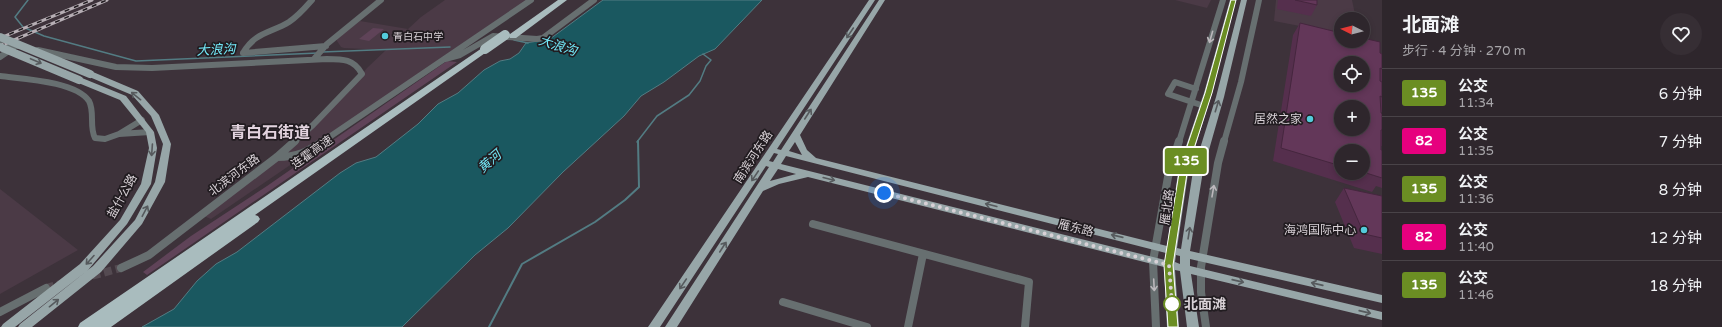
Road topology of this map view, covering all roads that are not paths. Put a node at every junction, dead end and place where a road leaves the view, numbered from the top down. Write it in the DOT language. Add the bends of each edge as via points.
graph roads {
  1 [pos="312,0"];
  2 [pos="381,0"];
  3 [pos="531,0"];
  4 [pos="555,0"];
  5 [pos="563,0"];
  6 [pos="594,0"];
  7 [pos="872,0"];
  8 [pos="882,0"];
  9 [pos="1223,0"];
  10 [pos="1233,0"];
  11 [pos="1244,0"];
  12 [pos="1259,0"];
  13 [pos="865,18"];
  14 [pos="509,36"];
  15 [pos="0,37"];
  16 [pos="0,43"];
  17 [pos="17,46"];
  18 [pos="0,47"];
  19 [pos="324,47"];
  20 [pos="490,49"];
  21 [pos="0,57"];
  22 [pos="316,57"];
  23 [pos="445,57"];
  24 [pos="0,76"];
  25 [pos="1196,89"];
  26 [pos="1192,102"];
  27 [pos="1204,106"];
  28 [pos="142,120"];
  29 [pos="150,132"];
  30 [pos="119,134"];
  31 [pos="795,134"];
  32 [pos="772,150"];
  33 [pos="784,152"];
  34 [pos="277,157"];
  35 [pos="813,160"];
  36 [pos="764,163"];
  37 [pos="776,166"];
  38 [pos="808,174"];
  39 [pos="761,189"];
  40 [pos="814,224"];
  41 [pos="1155,245"];
  42 [pos="1171,250"];
  43 [pos="1185,253"];
  44 [pos="923,254"];
  45 [pos="1202,258"];
  46 [pos="1153,261"];
  47 [pos="1169,265"];
  48 [pos="121,268"];
  49 [pos="1185,269"];
  50 [pos="1200,272"];
  51 [pos="46,288"];
  52 [pos="1382,299"];
  53 [pos="783,302"];
  54 [pos="0,312"];
  55 [pos="1382,316"];
  56 [pos="7,327"];
  57 [pos="24,327"];
  58 [pos="85,327"];
  59 [pos="101,327"];
  60 [pos="654,327"];
  61 [pos="671,327"];
  62 [pos="867,327"];
  63 [pos="908,327"];
  64 [pos="1025,327"];
  65 [pos="1156,327"];
  66 [pos="1173,327"];
  67 [pos="1193,327"];
  68 [pos="1206,327"];
  1 -- 19 [label="street" via="288,22 257,35 243,53"];
  2 -- 19 [label="street"];
  3 -- 23 [label="street"];
  4 -- 14 [label="highway, 连霍高速"];
  5 -- 14 [label="highway, 连霍高速"];
  6 -- 23 [label="street" via="543,38 493,36 460,55"];
  7 -- 13 [label="main road, 南滨河东路"];
  8 -- 13 [label="main road, 南滨河东路"];
  9 -- 25 [label="street, one-way"];
  10 -- 27 [label="main road, 雁北路"];
  43 -- 11 [label="main road, 雁北路, one-way" via="1198,171 1220,97"];
  45 -- 12 [label="street, one-way" via="1218,163 1241,82"];
  31 -- 13 [label="main road, 南滨河东路, one-way"];
  13 -- 32 [label="main road, 南滨河东路, one-way"];
  14 -- 20 [label="highway, 连霍高速"];
  57 -- 15 [label="main road, 盐什公路, one-way, bridge" via="97,269 139,222 160,182 167,144 155,115 135,93"];
  16 -- 17 [label="street"];
  17 -- 21 [label="street"];
  17 -- 22 [label="street" via="116,67 152,68"];
  18 -- 28 [label="main road, 盐什公路, one-way, bridge" via="123,98"];
  19 -- 22 [label="street"];
  20 -- 58 [label="highway, 连霍高速"];
  20 -- 59 [label="highway, 连霍高速"];
  22 -- 34 [label="street, 北滨河东路" via="348,59 359,66 362,74 313,125"];
  23 -- 34 [label="street" via="307,152 292,157"];
  24 -- 30 [label="street" via="67,87 81,93 89,102 92,115 91,133 95,138 104,139"];
  25 -- 26 [label="street"];
  25 -- 26 [label="street" via="1175,82 1168,94"];
  26 -- 27 [label="street"];
  26 -- 41 [label="street" via="1168,177"];
  27 -- 42 [label="main road, 雁北路" via="1184,167"];
  28 -- 29 [label="main road, 盐什公路"];
  28 -- 30 [label="street"];
  29 -- 30 [label="street"];
  29 -- 56 [label="main road, 盐什公路, one-way" via="153,148 146,184 124,222 84,267"];
  31 -- 33 [label="main road, 南滨河东路"];
  31 -- 35 [label="main road" via="803,151"];
  32 -- 33 [label="main road, 雁东路"];
  32 -- 36 [label="main road, 南滨河东路"];
  33 -- 35 [label="main road, 雁东路"];
  33 -- 37 [label="main road, 南滨河东路"];
  34 -- 48 [label="street, 北滨河东路" via="150,255"];
  41 -- 35 [label="main road, 雁东路, one-way"];
  36 -- 37 [label="main road, 雁东路"];
  36 -- 60 [label="main road, 南滨河东路, one-way"];
  37 -- 38 [label="main road, 雁东路"];
  37 -- 39 [label="main road, 南滨河东路"];
  38 -- 39 [label="main road" via="792,176"];
  38 -- 46 [label="main road, 雁东路, one-way"];
  61 -- 39 [label="main road, 南滨河东路, one-way"];
  40 -- 44 [label="street"];
  41 -- 42 [label="main road, 雁东路"];
  41 -- 46 [label="street"];
  42 -- 43 [label="main road, 雁东路"];
  42 -- 47 [label="main road, 雁北路"];
  43 -- 45 [label="main road, 雁东路"];
  43 -- 49 [label="main road, 雁北路"];
  44 -- 63 [label="street"];
  44 -- 64 [label="street" via="1029,282"];
  45 -- 50 [label="street"];
  52 -- 45 [label="main road, 雁东路, one-way"];
  46 -- 47 [label="main road, 雁东路"];
  46 -- 65 [label="street, one-way"];
  47 -- 49 [label="main road, 雁东路"];
  47 -- 66 [label="main road, 雁北路"];
  49 -- 50 [label="main road, 雁东路"];
  49 -- 67 [label="main road, 雁北路"];
  50 -- 55 [label="main road, 雁东路, one-way"];
  50 -- 68 [label="street"];
  51 -- 54 [label="street"];
  53 -- 62 [label="street"];
}
